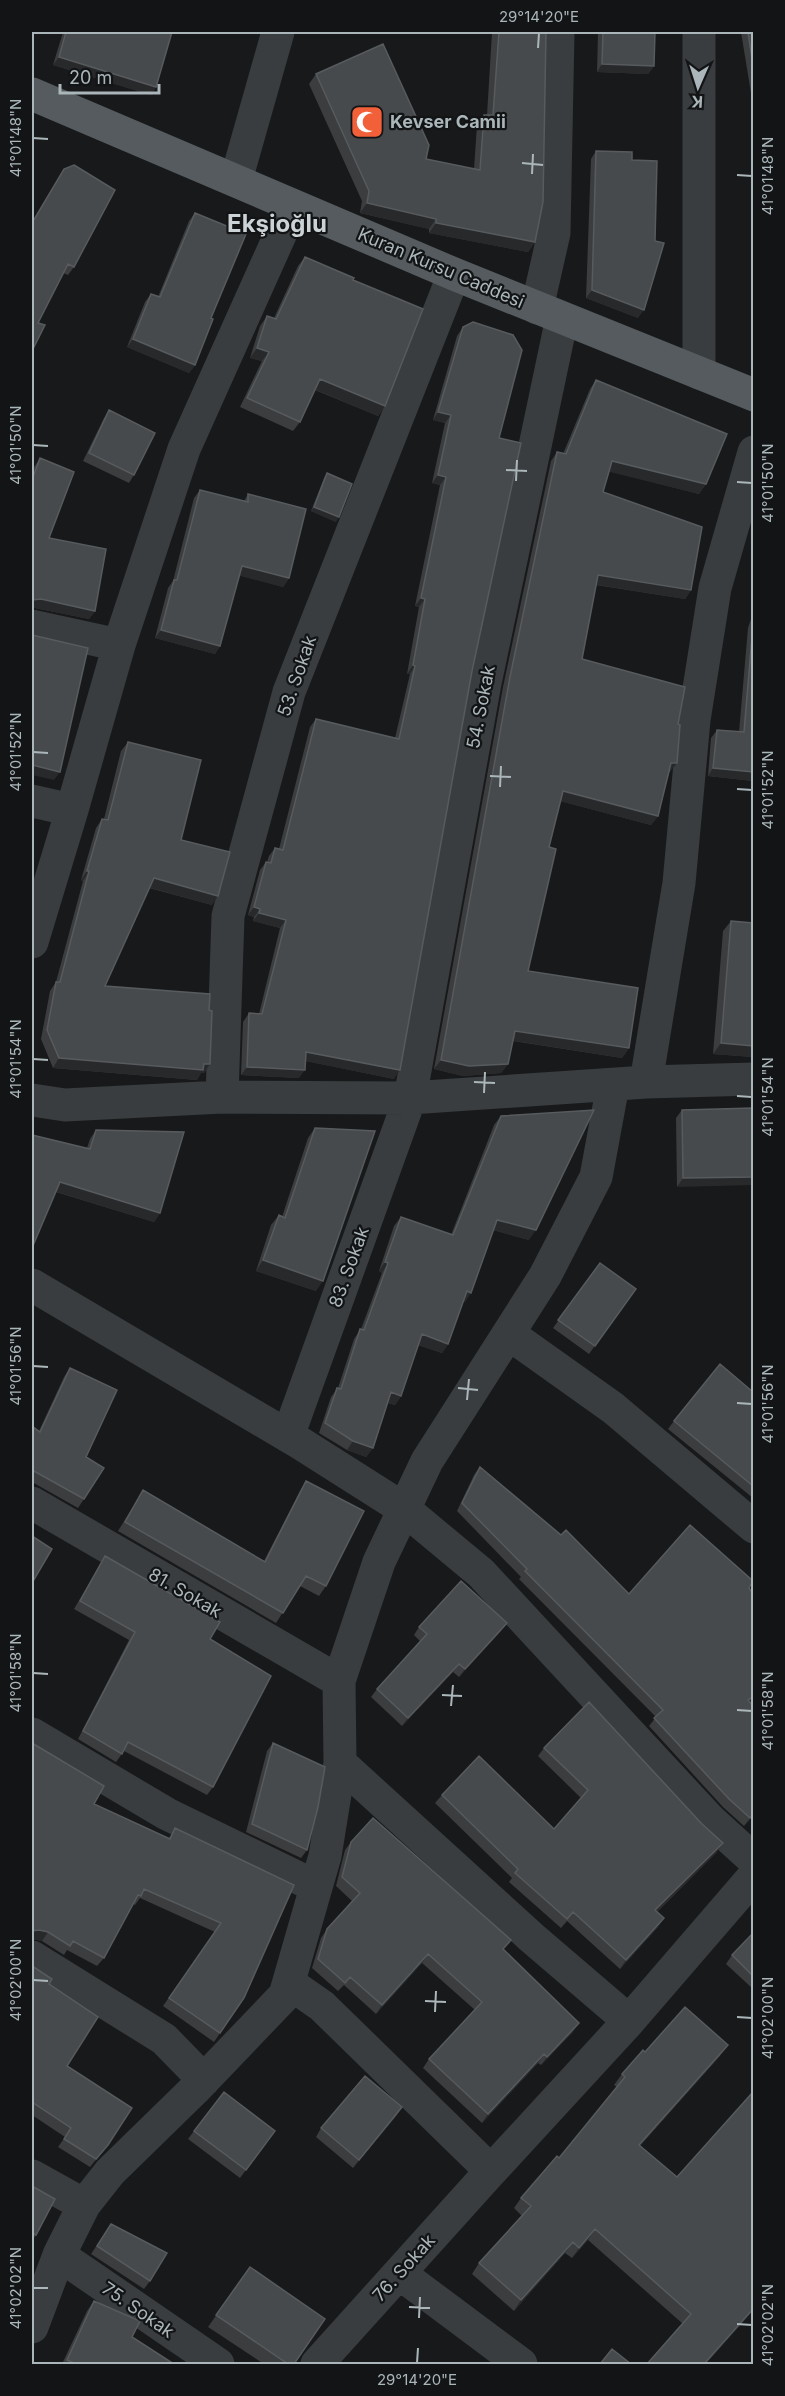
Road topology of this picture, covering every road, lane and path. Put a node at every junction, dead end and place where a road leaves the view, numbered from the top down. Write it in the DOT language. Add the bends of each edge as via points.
graph roads {
  1 [pos="278,32"];
  2 [pos="558,32"];
  3 [pos="699,32"];
  4 [pos="35,104"];
  5 [pos="236,180"];
  6 [pos="293,206"];
  7 [pos="454,274"];
  8 [pos="549,313"];
  9 [pos="699,373"];
  10 [pos="753,395"];
  11 [pos="753,452"];
  12 [pos="32,626"];
  13 [pos="118,645"];
  14 [pos="32,801"];
  15 [pos="72,810"];
  16 [pos="33,928"];
  17 [pos="753,1079"];
  18 [pos="646,1082"];
  19 [pos="613,1085"];
  20 [pos="222,1097"];
  21 [pos="410,1098"];
  22 [pos="32,1100"];
  23 [pos="32,1285"];
  24 [pos="508,1334"];
  25 [pos="288,1436"];
  26 [pos="32,1503"];
  27 [pos="404,1509"];
  28 [pos="753,1527"];
  29 [pos="339,1681"];
  30 [pos="32,1734"];
  31 [pos="340,1763"];
  32 [pos="753,1860"];
  33 [pos="753,1876"];
  34 [pos="315,1886"];
  35 [pos="32,1957"];
  36 [pos="289,1983"];
  37 [pos="629,2021"];
  38 [pos="204,2080"];
  39 [pos="491,2171"];
  40 [pos="32,2176"];
  41 [pos="84,2205"];
  42 [pos="59,2255"];
  43 [pos="399,2272"];
  44 [pos="32,2327"];
  45 [pos="218,2364"];
  46 [pos="316,2364"];
  47 [pos="521,2364"];
  1 -- 5 [label="street"];
  2 -- 8 [label="street, 54. Sokak"];
  3 -- 9 [label="street"];
  4 -- 5 [label="main road, Kuran Kursu Caddesi"];
  5 -- 6 [label="main road, Kuran Kursu Caddesi"];
  6 -- 7 [label="main road, Kuran Kursu Caddesi"];
  6 -- 13 [label="street" via="184,449"];
  7 -- 8 [label="main road, Kuran Kursu Caddesi"];
  7 -- 20 [label="street, 53. Sokak" via="289,692 228,916"];
  8 -- 9 [label="main road, Kuran Kursu Caddesi"];
  8 -- 21 [label="street, 54. Sokak"];
  9 -- 10 [label="main road, Kuran Kursu Caddesi"];
  11 -- 18 [label="street" via="716,588 694,720 679,883"];
  12 -- 13 [label="street"];
  13 -- 15 [label="street"];
  14 -- 15 [label="street"];
  15 -- 16 [label="street"];
  17 -- 18 [label="street"];
  18 -- 19 [label="street"];
  19 -- 21 [label="street"];
  19 -- 24 [label="street" via="596,1177 545,1276"];
  20 -- 21 [label="street"];
  20 -- 22 [label="street" via="65,1105"];
  21 -- 25 [label="street, 83. Sokak"];
  23 -- 25 [label="street"];
  24 -- 27 [label="street" via="427,1461"];
  24 -- 28 [label="street" via="613,1408"];
  25 -- 27 [label="street"];
  26 -- 29 [label="street, 81. Sokak"];
  27 -- 29 [label="street" via="379,1562"];
  27 -- 32 [label="street" via="481,1573 710,1820"];
  29 -- 31 [label="street"];
  30 -- 34 [label="street" via="167,1814"];
  31 -- 34 [label="street" via="325,1856"];
  31 -- 37 [label="street"];
  33 -- 37 [label="street, 76. Sokak"];
  34 -- 36 [label="street"];
  35 -- 38 [label="street" via="164,2039"];
  36 -- 38 [label="street" via="285,1995"];
  36 -- 39 [label="street" via="322,2006"];
  37 -- 39 [label="street, 76. Sokak"];
  38 -- 41 [label="street" via="110,2172"];
  39 -- 43 [label="street, 76. Sokak"];
  40 -- 41 [label="street"];
  41 -- 42 [label="street"];
  42 -- 44 [label="street"];
  42 -- 45 [label="street, 75. Sokak"];
  43 -- 46 [label="street, 76. Sokak"];
  43 -- 47 [label="street"];
}
